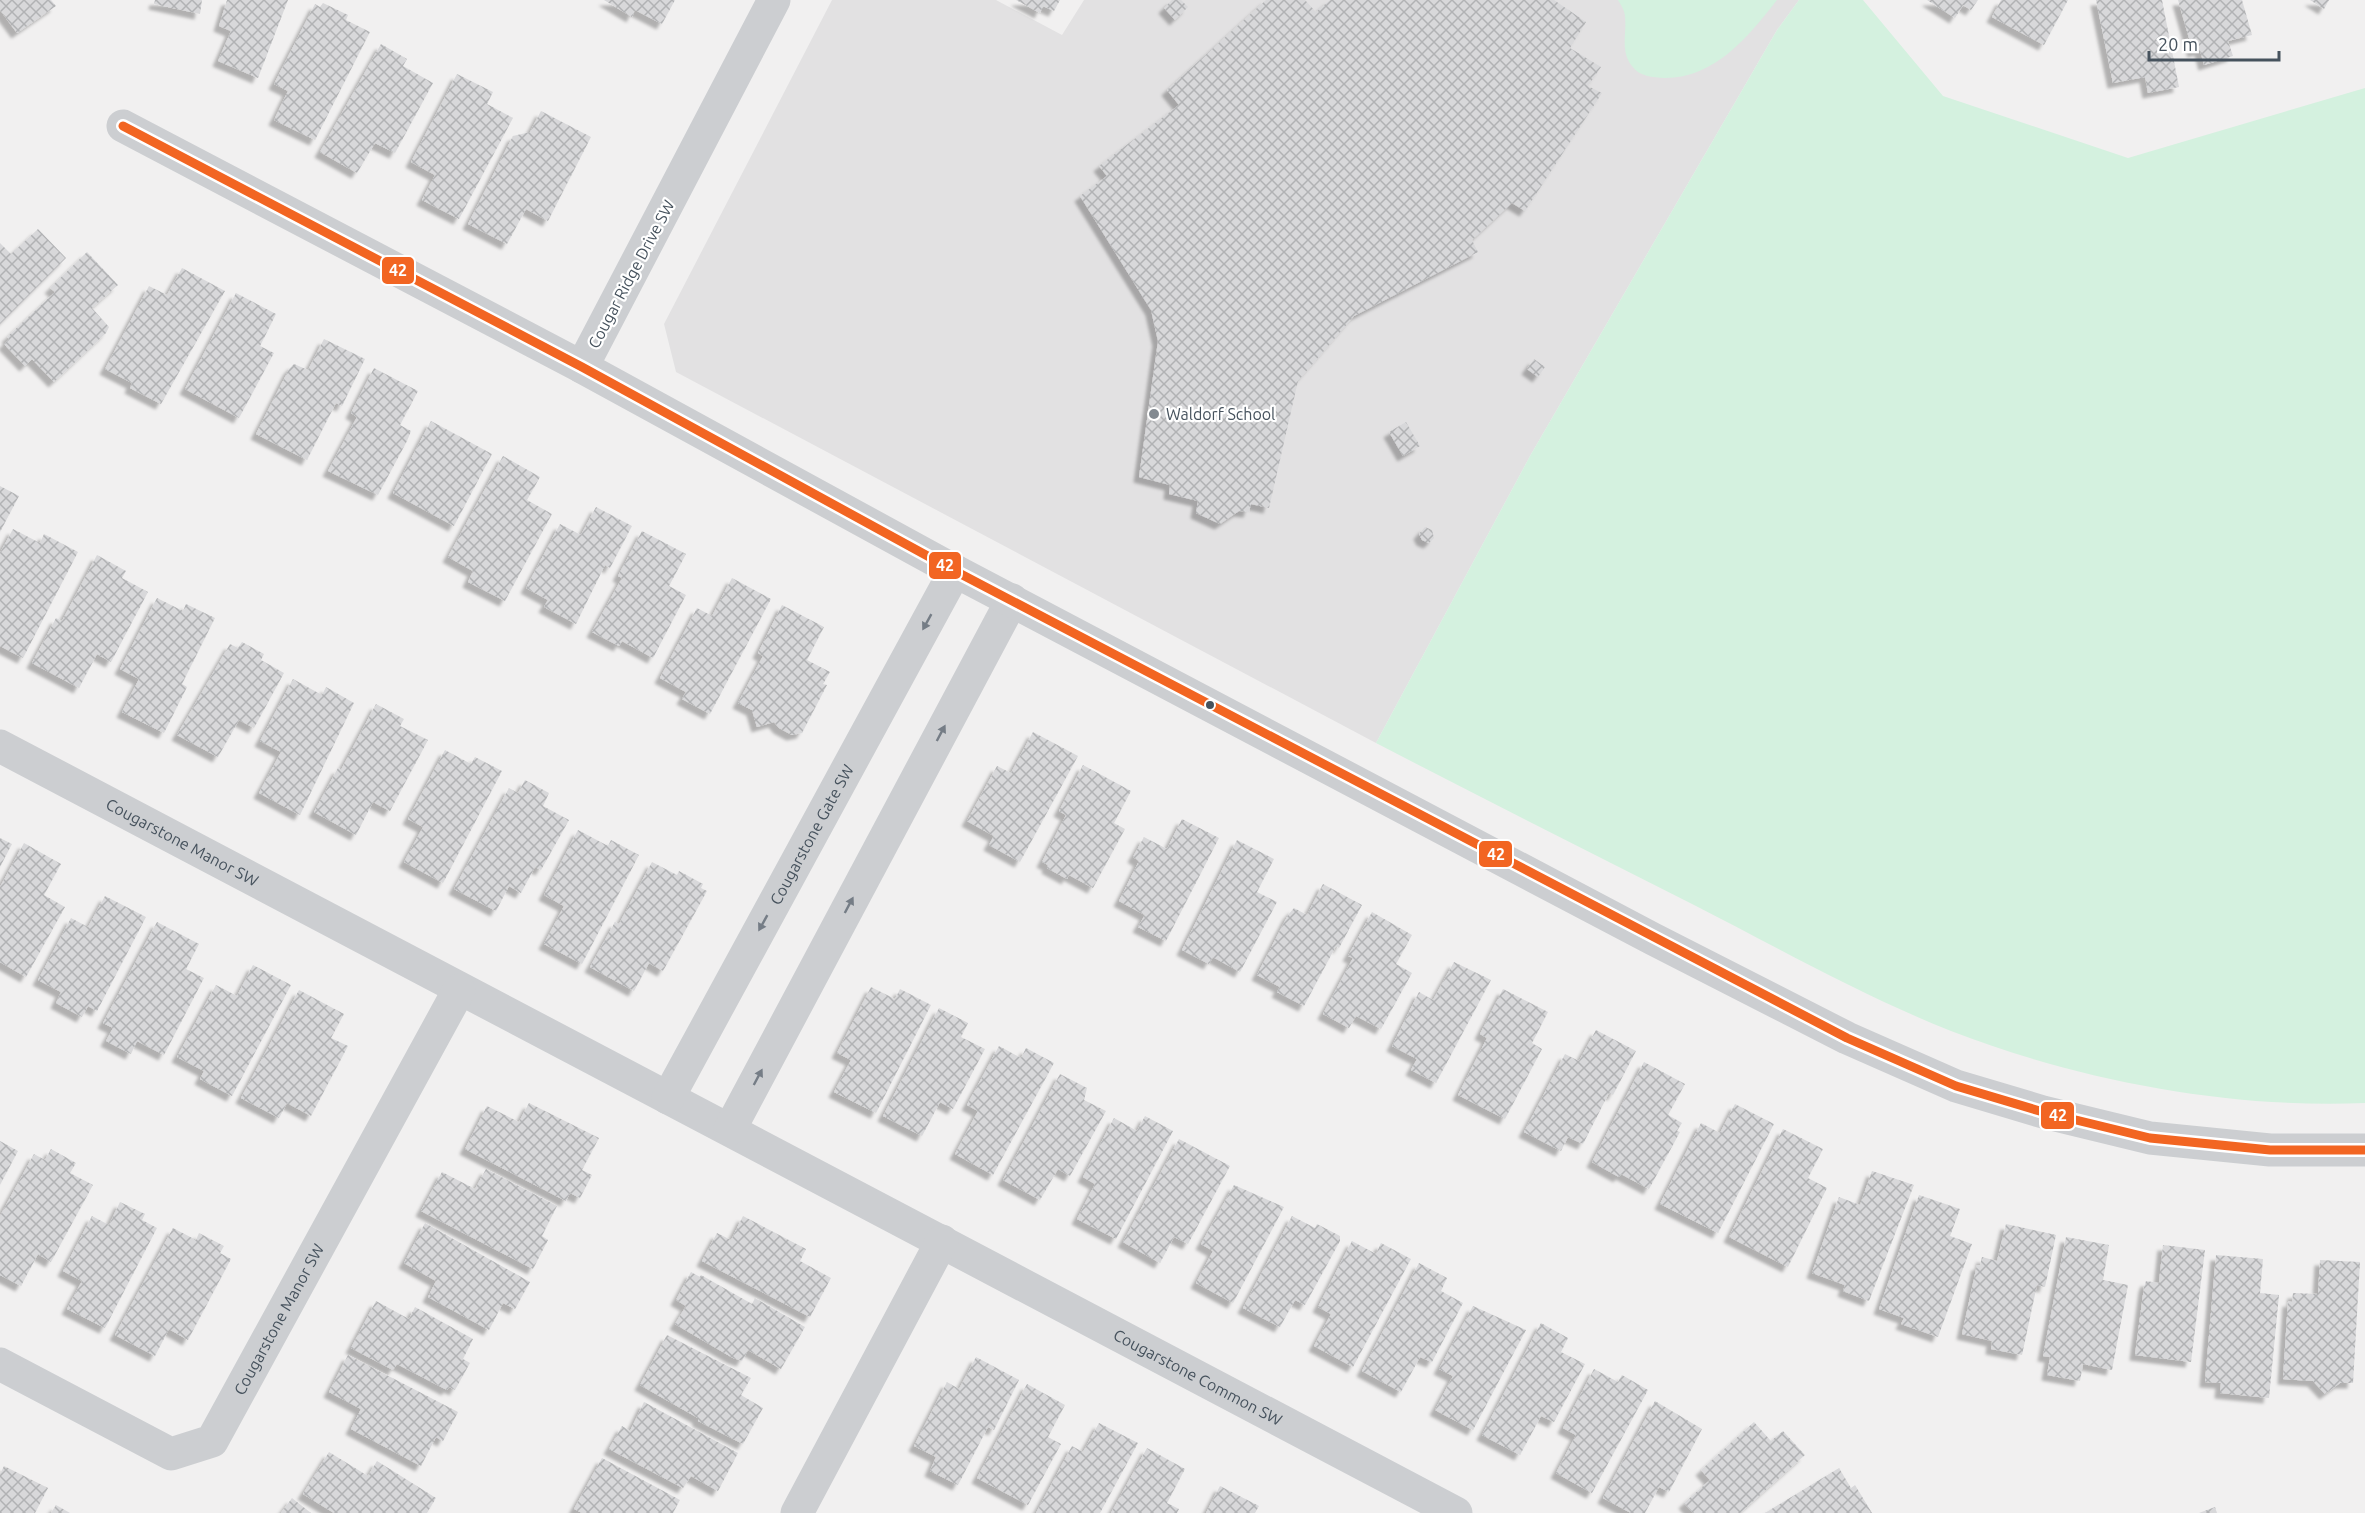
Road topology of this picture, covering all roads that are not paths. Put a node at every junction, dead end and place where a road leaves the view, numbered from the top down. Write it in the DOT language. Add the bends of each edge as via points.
graph roads {
  1 [pos="774,0"];
  2 [pos="123,126"];
  3 [pos="582,367"];
  4 [pos="955,571"];
  5 [pos="1012,600"];
  6 [pos="0,746"];
  7 [pos="459,990"];
  8 [pos="668,1098"];
  9 [pos="730,1129"];
  10 [pos="2365,1150"];
  11 [pos="942,1242"];
  12 [pos="0,1364"];
  13 [pos="797,1513"];
  14 [pos="1456,1513"];
  1 -- 3 [label="street, Cougar Ridge Drive SW"];
  2 -- 3 [label="street"];
  3 -- 4 [label="street, Cougar Ridge Drive SW"];
  4 -- 5 [label="street, Cougar Ridge Drive SW"];
  4 -- 8 [label="street, Cougarstone Gate SW, one-way"];
  9 -- 5 [label="street, one-way"];
  5 -- 10 [label="street, Cougar Ridge Drive SW" via="1694,960 1847,1038 1956,1086 2150,1138 2270,1150"];
  6 -- 7 [label="street, Cougarstone Manor SW"];
  7 -- 8 [label="street, Cougarstone Manor SW"];
  7 -- 12 [label="street, Cougarstone Manor SW" via="212,1441 171,1455"];
  8 -- 9 [label="street, Cougarstone Manor SW"];
  9 -- 11 [label="street, Cougarstone Common SW"];
  11 -- 13 [label="street"];
  11 -- 14 [label="street, Cougarstone Common SW"];
}
